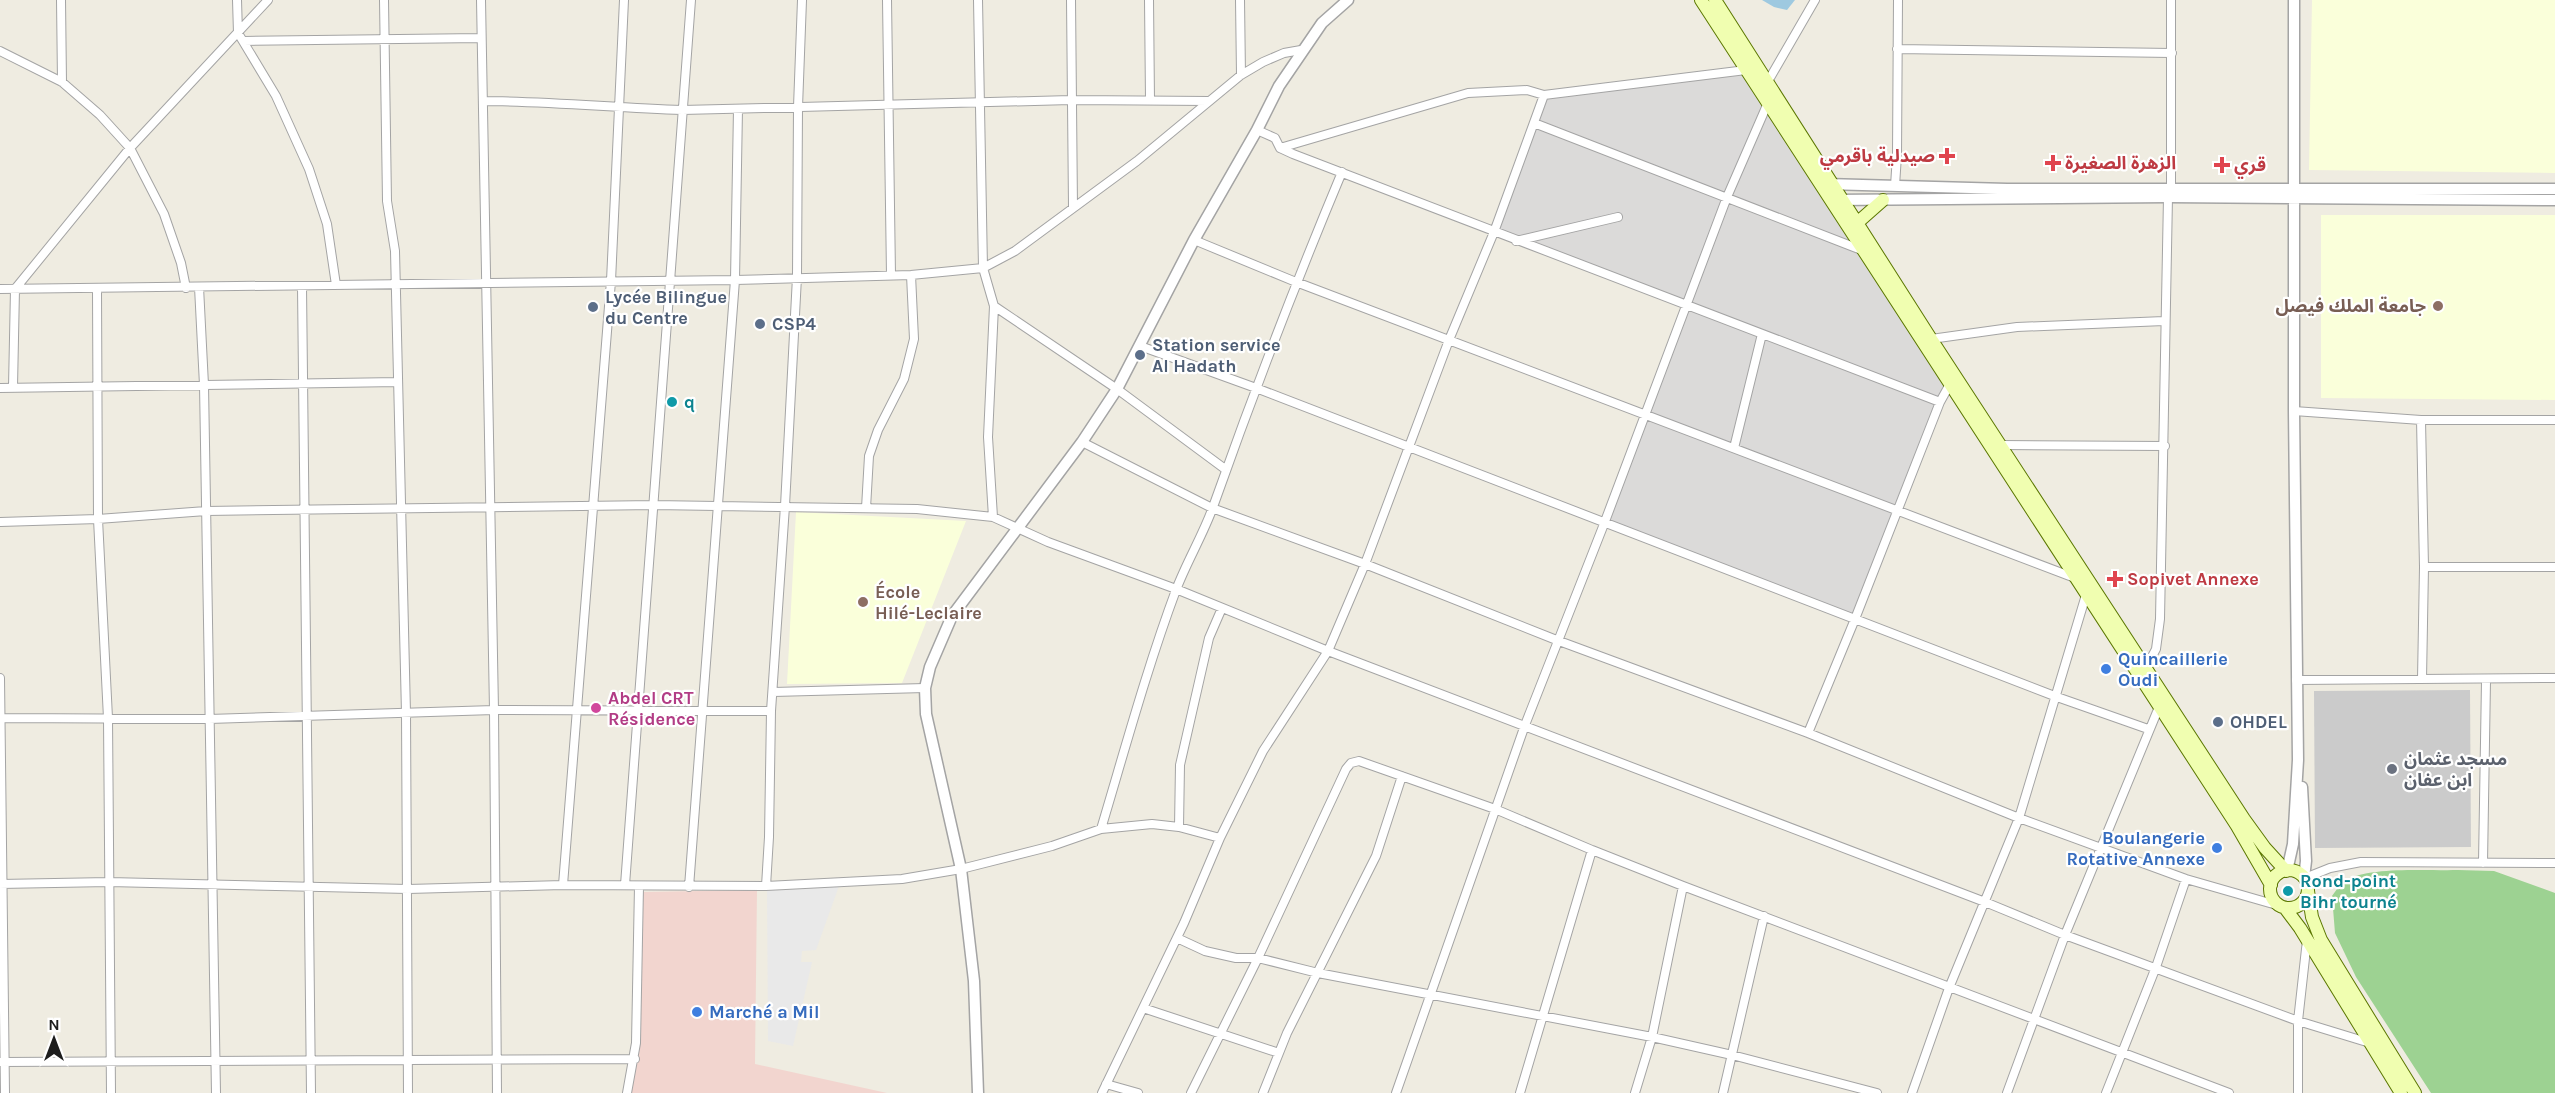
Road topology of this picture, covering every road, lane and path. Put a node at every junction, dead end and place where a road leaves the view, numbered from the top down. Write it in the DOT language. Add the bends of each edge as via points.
graph roads {
  1 [pos="60,0"];
  2 [pos="237,0"];
  3 [pos="268,0"];
  4 [pos="384,0"];
  5 [pos="481,0"];
  6 [pos="624,0"];
  7 [pos="691,0"];
  8 [pos="802,0"];
  9 [pos="887,0"];
  10 [pos="978,0"];
  11 [pos="1071,0"];
  12 [pos="1149,0"];
  13 [pos="1240,0"];
  14 [pos="1348,0"];
  15 [pos="1701,0"];
  16 [pos="1715,0"];
  17 [pos="1815,0"];
  18 [pos="1898,0"];
  19 [pos="2171,0"];
  20 [pos="2294,0"];
  21 [pos="238,33"];
  22 [pos="481,38"];
  23 [pos="385,39"];
  24 [pos="244,41"];
  25 [pos="1897,49"];
  26 [pos="1301,50"];
  27 [pos="0,51"];
  28 [pos="2172,54"];
  29 [pos="1746,70"];
  30 [pos="1241,75"];
  31 [pos="62,82"];
  32 [pos="1767,83"];
  33 [pos="1544,95"];
  34 [pos="1071,100"];
  35 [pos="1150,100"];
  36 [pos="483,101"];
  37 [pos="1209,101"];
  38 [pos="980,102"];
  39 [pos="1767,105"];
  40 [pos="888,106"];
  41 [pos="798,107"];
  42 [pos="620,108"];
  43 [pos="738,109"];
  44 [pos="682,110"];
  45 [pos="1534,123"];
  46 [pos="1257,130"];
  47 [pos="130,148"];
  48 [pos="1280,148"];
  49 [pos="1342,171"];
  50 [pos="1827,184"];
  51 [pos="1894,186"];
  52 [pos="2555,189"];
  53 [pos="2169,193"];
  54 [pos="2293,194"];
  55 [pos="1727,197"];
  56 [pos="1836,200"];
  57 [pos="1883,200"];
  58 [pos="2555,200"];
  59 [pos="1072,207"];
  60 [pos="1618,217"];
  61 [pos="1857,223"];
  62 [pos="1494,232"];
  63 [pos="1194,240"];
  64 [pos="1516,241"];
  65 [pos="1864,251"];
  66 [pos="982,268"];
  67 [pos="891,275"];
  68 [pos="911,275"];
  69 [pos="797,278"];
  70 [pos="670,280"];
  71 [pos="735,280"];
  72 [pos="610,281"];
  73 [pos="1296,282"];
  74 [pos="487,283"];
  75 [pos="394,284"];
  76 [pos="336,285"];
  77 [pos="302,287"];
  78 [pos="186,288"];
  79 [pos="199,288"];
  80 [pos="0,289"];
  81 [pos="15,289"];
  82 [pos="97,290"];
  83 [pos="1686,305"];
  84 [pos="994,306"];
  85 [pos="2164,321"];
  86 [pos="1762,334"];
  87 [pos="1931,339"];
  88 [pos="1449,340"];
  89 [pos="1140,346"];
  90 [pos="303,382"];
  91 [pos="398,382"];
  92 [pos="1950,384"];
  93 [pos="98,385"];
  94 [pos="204,385"];
  95 [pos="13,387"];
  96 [pos="0,388"];
  97 [pos="1256,388"];
  98 [pos="1117,389"];
  99 [pos="1940,402"];
  100 [pos="2294,411"];
  101 [pos="1646,416"];
  102 [pos="2421,420"];
  103 [pos="2555,420"];
  104 [pos="1082,442"];
  105 [pos="2001,445"];
  106 [pos="2164,446"];
  107 [pos="1409,447"];
  108 [pos="1734,448"];
  109 [pos="1225,469"];
  110 [pos="654,504"];
  111 [pos="718,505"];
  112 [pos="785,506"];
  113 [pos="400,507"];
  114 [pos="490,507"];
  115 [pos="592,507"];
  116 [pos="866,508"];
  117 [pos="1212,508"];
  118 [pos="303,509"];
  119 [pos="1898,509"];
  120 [pos="206,511"];
  121 [pos="993,517"];
  122 [pos="98,519"];
  123 [pos="0,522"];
  124 [pos="1604,524"];
  125 [pos="1018,528"];
  126 [pos="1365,564"];
  127 [pos="2424,567"];
  128 [pos="2555,567"];
  129 [pos="2075,578"];
  130 [pos="1176,589"];
  131 [pos="2086,595"];
  132 [pos="1222,608"];
  133 [pos="1855,620"];
  134 [pos="1559,641"];
  135 [pos="1328,651"];
  136 [pos="2146,668"];
  137 [pos="0,678"];
  138 [pos="2555,678"];
  139 [pos="2422,679"];
  140 [pos="2296,680"];
  141 [pos="2486,681"];
  142 [pos="925,688"];
  143 [pos="773,692"];
  144 [pos="2057,697"];
  145 [pos="2159,706"];
  146 [pos="494,710"];
  147 [pos="702,711"];
  148 [pos="771,711"];
  149 [pos="576,712"];
  150 [pos="638,712"];
  151 [pos="406,713"];
  152 [pos="307,717"];
  153 [pos="1,718"];
  154 [pos="108,718"];
  155 [pos="209,719"];
  156 [pos="1525,725"];
  157 [pos="2148,729"];
  158 [pos="1808,733"];
  159 [pos="2298,760"];
  160 [pos="1402,776"];
  161 [pos="1495,809"];
  162 [pos="2019,818"];
  163 [pos="1179,827"];
  164 [pos="1101,829"];
  165 [pos="1220,838"];
  166 [pos="2102,847"];
  167 [pos="1592,850"];
  168 [pos="2483,863"];
  169 [pos="2555,863"];
  170 [pos="961,869"];
  171 [pos="2286,871"];
  172 [pos="2305,878"];
  173 [pos="2186,879"];
  174 [pos="109,882"];
  175 [pos="1,884"];
  176 [pos="563,885"];
  177 [pos="626,885"];
  178 [pos="2271,885"];
  179 [pos="212,886"];
  180 [pos="308,886"];
  181 [pos="639,886"];
  182 [pos="766,886"];
  183 [pos="1683,886"];
  184 [pos="689,887"];
  185 [pos="496,888"];
  186 [pos="408,889"];
  187 [pos="2308,891"];
  188 [pos="1985,902"];
  189 [pos="2282,907"];
  190 [pos="1764,916"];
  191 [pos="2066,935"];
  192 [pos="1176,938"];
  193 [pos="2307,940"];
  194 [pos="1258,958"];
  195 [pos="2156,967"];
  196 [pos="1318,973"];
  197 [pos="1949,988"];
  198 [pos="1430,995"];
  199 [pos="1143,1008"];
  200 [pos="1542,1016"];
  201 [pos="2033,1019"];
  202 [pos="2298,1021"];
  203 [pos="1220,1035"];
  204 [pos="1652,1037"];
  205 [pos="2370,1043"];
  206 [pos="2120,1052"];
  207 [pos="1279,1053"];
  208 [pos="1732,1055"];
  209 [pos="635,1059"];
  210 [pos="408,1060"];
  211 [pos="496,1060"];
  212 [pos="215,1061"];
  213 [pos="310,1061"];
  214 [pos="2,1062"];
  215 [pos="111,1063"];
  216 [pos="1104,1089"];
  217 [pos="2206,1089"];
  218 [pos="6,1093"];
  219 [pos="111,1093"];
  220 [pos="216,1093"];
  221 [pos="311,1093"];
  222 [pos="408,1093"];
  223 [pos="497,1093"];
  224 [pos="627,1093"];
  225 [pos="978,1093"];
  226 [pos="1138,1093"];
  227 [pos="1191,1093"];
  228 [pos="1263,1093"];
  229 [pos="1396,1093"];
  230 [pos="1521,1093"];
  231 [pos="1635,1093"];
  232 [pos="1723,1093"];
  233 [pos="1877,1093"];
  234 [pos="1912,1093"];
  235 [pos="2007,1093"];
  236 [pos="2106,1093"];
  237 [pos="2229,1093"];
  238 [pos="2298,1093"];
  239 [pos="2401,1093"];
  240 [pos="2415,1093"];
  1 -- 31 [label="street"];
  2 -- 21 [label="street"];
  3 -- 21 [label="street"];
  4 -- 23 [label="street"];
  5 -- 22 [label="street"];
  6 -- 42 [label="street"];
  7 -- 44 [label="street"];
  8 -- 41 [label="street"];
  9 -- 40 [label="street"];
  10 -- 38 [label="street"];
  11 -- 34 [label="street"];
  12 -- 35 [label="street"];
  13 -- 30 [label="street"];
  14 -- 26 [label="street" via="1322,23"];
  15 -- 29 [label="main road"];
  16 -- 32 [label="main road"];
  17 -- 32 [label="street"];
  18 -- 25 [label="street"];
  19 -- 28 [label="street"];
  20 -- 54 [label="street"];
  21 -- 24 [label="street"];
  21 -- 47 [label="street"];
  22 -- 23 [label="street"];
  22 -- 36 [label="street"];
  23 -- 24 [label="street"];
  23 -- 75 [label="street" via="387,201 395,251"];
  24 -- 76 [label="street" via="276,96 309,169 327,224"];
  25 -- 28 [label="street"];
  25 -- 51 [label="street"];
  26 -- 30 [label="street" via="1263,62"];
  26 -- 46 [label="street"];
  27 -- 31 [label="street"];
  28 -- 53 [label="street"];
  29 -- 33 [label="street"];
  29 -- 39 [label="main road"];
  30 -- 37 [label="street"];
  31 -- 47 [label="street"];
  32 -- 50 [label="main road"];
  33 -- 45 [label="street"];
  33 -- 48 [label="street" via="1527,90 1468,93"];
  34 -- 35 [label="street"];
  34 -- 38 [label="street"];
  34 -- 59 [label="street"];
  35 -- 37 [label="street"];
  36 -- 42 [label="street"];
  36 -- 74 [label="street"];
  37 -- 59 [label="street" via="1137,161"];
  38 -- 40 [label="street"];
  38 -- 66 [label="street"];
  39 -- 50 [label="main road"];
  39 -- 55 [label="street"];
  40 -- 41 [label="street"];
  40 -- 67 [label="street"];
  41 -- 43 [label="street"];
  41 -- 69 [label="street"];
  42 -- 44 [label="street"];
  42 -- 72 [label="street"];
  43 -- 44 [label="street"];
  43 -- 71 [label="street"];
  44 -- 70 [label="street"];
  45 -- 55 [label="street"];
  45 -- 62 [label="street"];
  46 -- 48 [label="street" via="1275,138"];
  46 -- 63 [label="street"];
  47 -- 78 [label="street" via="164,214"];
  47 -- 81 [label="street"];
  48 -- 49 [label="street"];
  49 -- 62 [label="street"];
  49 -- 73 [label="street"];
  50 -- 51 [label="street"];
  50 -- 56 [label="main road"];
  51 -- 53 [label="street"];
  52 -- 54 [label="street"];
  53 -- 54 [label="street"];
  53 -- 57 [label="street"];
  53 -- 85 [label="street"];
  54 -- 58 [label="street"];
  54 -- 100 [label="street"];
  55 -- 65 [label="street"];
  55 -- 83 [label="street"];
  56 -- 57 [label="street"];
  56 -- 61 [label="main road"];
  56 -- 65 [label="main road"];
  57 -- 61 [label="main road"];
  59 -- 66 [label="street" via="1015,251"];
  60 -- 64 [label="street"];
  61 -- 87 [label="main road"];
  62 -- 64 [label="street"];
  62 -- 88 [label="street"];
  63 -- 73 [label="street"];
  63 -- 89 [label="street"];
  64 -- 83 [label="street"];
  65 -- 92 [label="main road"];
  66 -- 68 [label="street"];
  66 -- 84 [label="street"];
  67 -- 68 [label="street"];
  67 -- 69 [label="street"];
  68 -- 116 [label="street" via="914,339 904,379 869,456"];
  69 -- 71 [label="street"];
  69 -- 112 [label="street"];
  70 -- 71 [label="street"];
  70 -- 72 [label="street"];
  70 -- 110 [label="street"];
  71 -- 111 [label="street"];
  72 -- 74 [label="street"];
  72 -- 115 [label="street"];
  73 -- 88 [label="street"];
  73 -- 97 [label="street"];
  74 -- 75 [label="street"];
  74 -- 114 [label="street"];
  75 -- 76 [label="street"];
  75 -- 91 [label="street"];
  76 -- 77 [label="street"];
  77 -- 79 [label="street"];
  77 -- 90 [label="street"];
  78 -- 79 [label="street"];
  78 -- 82 [label="street"];
  79 -- 94 [label="street"];
  80 -- 81 [label="street"];
  81 -- 82 [label="street"];
  81 -- 95 [label="street"];
  82 -- 93 [label="street"];
  83 -- 86 [label="street"];
  83 -- 101 [label="street"];
  84 -- 98 [label="street"];
  84 -- 121 [label="street" via="988,437"];
  85 -- 87 [label="street" via="2017,327"];
  85 -- 106 [label="street"];
  86 -- 99 [label="street"];
  86 -- 108 [label="street"];
  87 -- 105 [label="main road"];
  88 -- 101 [label="street"];
  88 -- 107 [label="street"];
  89 -- 97 [label="street"];
  89 -- 98 [label="street"];
  90 -- 91 [label="street"];
  90 -- 94 [label="street"];
  90 -- 118 [label="street"];
  91 -- 113 [label="street"];
  92 -- 99 [label="street"];
  92 -- 129 [label="main road"];
  93 -- 94 [label="street"];
  93 -- 95 [label="street"];
  93 -- 122 [label="street"];
  94 -- 120 [label="street"];
  95 -- 96 [label="street"];
  97 -- 107 [label="street"];
  97 -- 109 [label="street"];
  98 -- 104 [label="street"];
  98 -- 109 [label="street"];
  99 -- 119 [label="street"];
  100 -- 102 [label="street"];
  100 -- 140 [label="street"];
  101 -- 108 [label="street"];
  101 -- 124 [label="street"];
  102 -- 103 [label="street"];
  102 -- 127 [label="street"];
  104 -- 117 [label="street"];
  104 -- 125 [label="street"];
  105 -- 106 [label="street"];
  105 -- 136 [label="main road"];
  106 -- 136 [label="street" via="2160,619 2156,649"];
  107 -- 124 [label="street"];
  107 -- 126 [label="street"];
  108 -- 119 [label="street"];
  109 -- 117 [label="street"];
  110 -- 111 [label="street"];
  110 -- 115 [label="street"];
  110 -- 150 [label="street"];
  111 -- 112 [label="street"];
  111 -- 147 [label="street"];
  112 -- 116 [label="street"];
  112 -- 143 [label="street"];
  113 -- 114 [label="street"];
  113 -- 118 [label="street"];
  113 -- 151 [label="street"];
  114 -- 115 [label="street"];
  114 -- 146 [label="street"];
  115 -- 149 [label="street"];
  116 -- 121 [label="street"];
  117 -- 126 [label="street"];
  117 -- 130 [label="street"];
  118 -- 120 [label="street"];
  118 -- 152 [label="street"];
  119 -- 129 [label="street"];
  119 -- 133 [label="street"];
  120 -- 122 [label="street"];
  120 -- 155 [label="street"];
  121 -- 125 [label="street"];
  122 -- 123 [label="street"];
  122 -- 154 [label="street"];
  124 -- 133 [label="street"];
  124 -- 134 [label="street"];
  125 -- 130 [label="street"];
  125 -- 142 [label="street" via="952,616"];
  126 -- 134 [label="street"];
  126 -- 135 [label="street"];
  127 -- 128 [label="street"];
  127 -- 139 [label="street"];
  129 -- 131 [label="main road"];
  130 -- 132 [label="street"];
  130 -- 164 [label="street"];
  131 -- 144 [label="street"];
  131 -- 145 [label="main road"];
  132 -- 135 [label="street"];
  132 -- 163 [label="street" via="1209,638 1182,754"];
  133 -- 144 [label="street"];
  133 -- 158 [label="street"];
  134 -- 156 [label="street"];
  134 -- 158 [label="street"];
  135 -- 156 [label="street"];
  135 -- 165 [label="street" via="1263,751"];
  136 -- 171 [label="main road" via="2244,819"];
  137 -- 153 [label="street"];
  138 -- 141 [label="street"];
  139 -- 140 [label="street"];
  139 -- 141 [label="street"];
  140 -- 159 [label="street"];
  141 -- 168 [label="street"];
  142 -- 143 [label="street"];
  142 -- 170 [label="street" via="926,714"];
  143 -- 148 [label="street"];
  144 -- 157 [label="street"];
  144 -- 162 [label="street"];
  145 -- 157 [label="street"];
  145 -- 178 [label="main road"];
  146 -- 149 [label="street"];
  146 -- 151 [label="street"];
  146 -- 185 [label="street"];
  147 -- 148 [label="street"];
  147 -- 150 [label="street"];
  147 -- 184 [label="street"];
  148 -- 182 [label="street"];
  149 -- 150 [label="street"];
  149 -- 176 [label="street"];
  150 -- 177 [label="street"];
  151 -- 152 [label="street"];
  151 -- 186 [label="street"];
  152 -- 155 [label="street"];
  152 -- 180 [label="street"];
  153 -- 154 [label="street"];
  153 -- 175 [label="street"];
  154 -- 155 [label="street"];
  154 -- 174 [label="street"];
  155 -- 179 [label="street"];
  156 -- 161 [label="street"];
  156 -- 188 [label="street"];
  157 -- 166 [label="street"];
  158 -- 162 [label="street"];
  159 -- 171 [label="street" via="2293,844"];
  159 -- 172 [label="street" via="2305,826"];
  160 -- 161 [label="street"];
  160 -- 194 [label="street" via="1359,761 1346,769"];
  160 -- 196 [label="street" via="1376,856"];
  161 -- 167 [label="street"];
  161 -- 198 [label="street"];
  162 -- 166 [label="street"];
  162 -- 188 [label="street"];
  163 -- 164 [label="street" via="1152,824"];
  163 -- 165 [label="street"];
  164 -- 170 [label="street"];
  165 -- 192 [label="street"];
  166 -- 173 [label="street"];
  166 -- 191 [label="street"];
  167 -- 183 [label="street"];
  167 -- 200 [label="street"];
  168 -- 169 [label="street"];
  168 -- 172 [label="street" via="2361,862"];
  170 -- 182 [label="street" via="902,879"];
  170 -- 225 [label="street" via="974,981"];
  171 -- 172 [label="main road"];
  171 -- 178 [label="main road" via="2278,874"];
  172 -- 187 [label="main road"];
  173 -- 189 [label="street"];
  173 -- 195 [label="street"];
  174 -- 175 [label="street"];
  174 -- 179 [label="street"];
  174 -- 215 [label="street"];
  175 -- 214 [label="street"];
  176 -- 177 [label="street"];
  176 -- 185 [label="street"];
  177 -- 181 [label="street"];
  178 -- 189 [label="main road" via="2272,897"];
  179 -- 180 [label="street"];
  179 -- 212 [label="street"];
  180 -- 186 [label="street"];
  180 -- 213 [label="street"];
  181 -- 184 [label="street"];
  181 -- 209 [label="street"];
  182 -- 184 [label="street"];
  183 -- 190 [label="street"];
  183 -- 204 [label="street"];
  185 -- 186 [label="street"];
  185 -- 211 [label="street"];
  186 -- 210 [label="street"];
  187 -- 189 [label="main road" via="2301,905"];
  187 -- 240 [label="main road" via="2321,940"];
  188 -- 191 [label="street"];
  188 -- 197 [label="street"];
  189 -- 193 [label="main road"];
  190 -- 197 [label="street"];
  190 -- 208 [label="street"];
  191 -- 195 [label="street"];
  191 -- 201 [label="street"];
  192 -- 194 [label="street" via="1236,958"];
  192 -- 199 [label="street"];
  193 -- 202 [label="street"];
  193 -- 205 [label="main road"];
  194 -- 196 [label="street"];
  194 -- 203 [label="street"];
  195 -- 202 [label="street"];
  195 -- 206 [label="street"];
  196 -- 198 [label="street"];
  196 -- 207 [label="street"];
  197 -- 201 [label="street"];
  197 -- 234 [label="street"];
  198 -- 200 [label="street"];
  198 -- 229 [label="street"];
  199 -- 203 [label="street"];
  199 -- 216 [label="street"];
  200 -- 204 [label="street"];
  200 -- 230 [label="street"];
  201 -- 206 [label="street"];
  201 -- 235 [label="street"];
  202 -- 205 [label="street"];
  202 -- 238 [label="street"];
  203 -- 207 [label="street"];
  203 -- 227 [label="street"];
  204 -- 208 [label="street"];
  204 -- 231 [label="street"];
  205 -- 239 [label="main road"];
  206 -- 217 [label="street"];
  206 -- 236 [label="street"];
  207 -- 228 [label="street"];
  208 -- 232 [label="street"];
  208 -- 233 [label="street"];
  209 -- 211 [label="street"];
  209 -- 224 [label="street"];
  210 -- 211 [label="street"];
  210 -- 213 [label="street"];
  210 -- 222 [label="street"];
  211 -- 223 [label="street"];
  212 -- 213 [label="street"];
  212 -- 215 [label="street"];
  212 -- 220 [label="street"];
  213 -- 221 [label="street"];
  214 -- 215 [label="street"];
  214 -- 218 [label="street"];
  215 -- 219 [label="street"];
  216 -- 226 [label="street"];
  217 -- 237 [label="street"];
}
